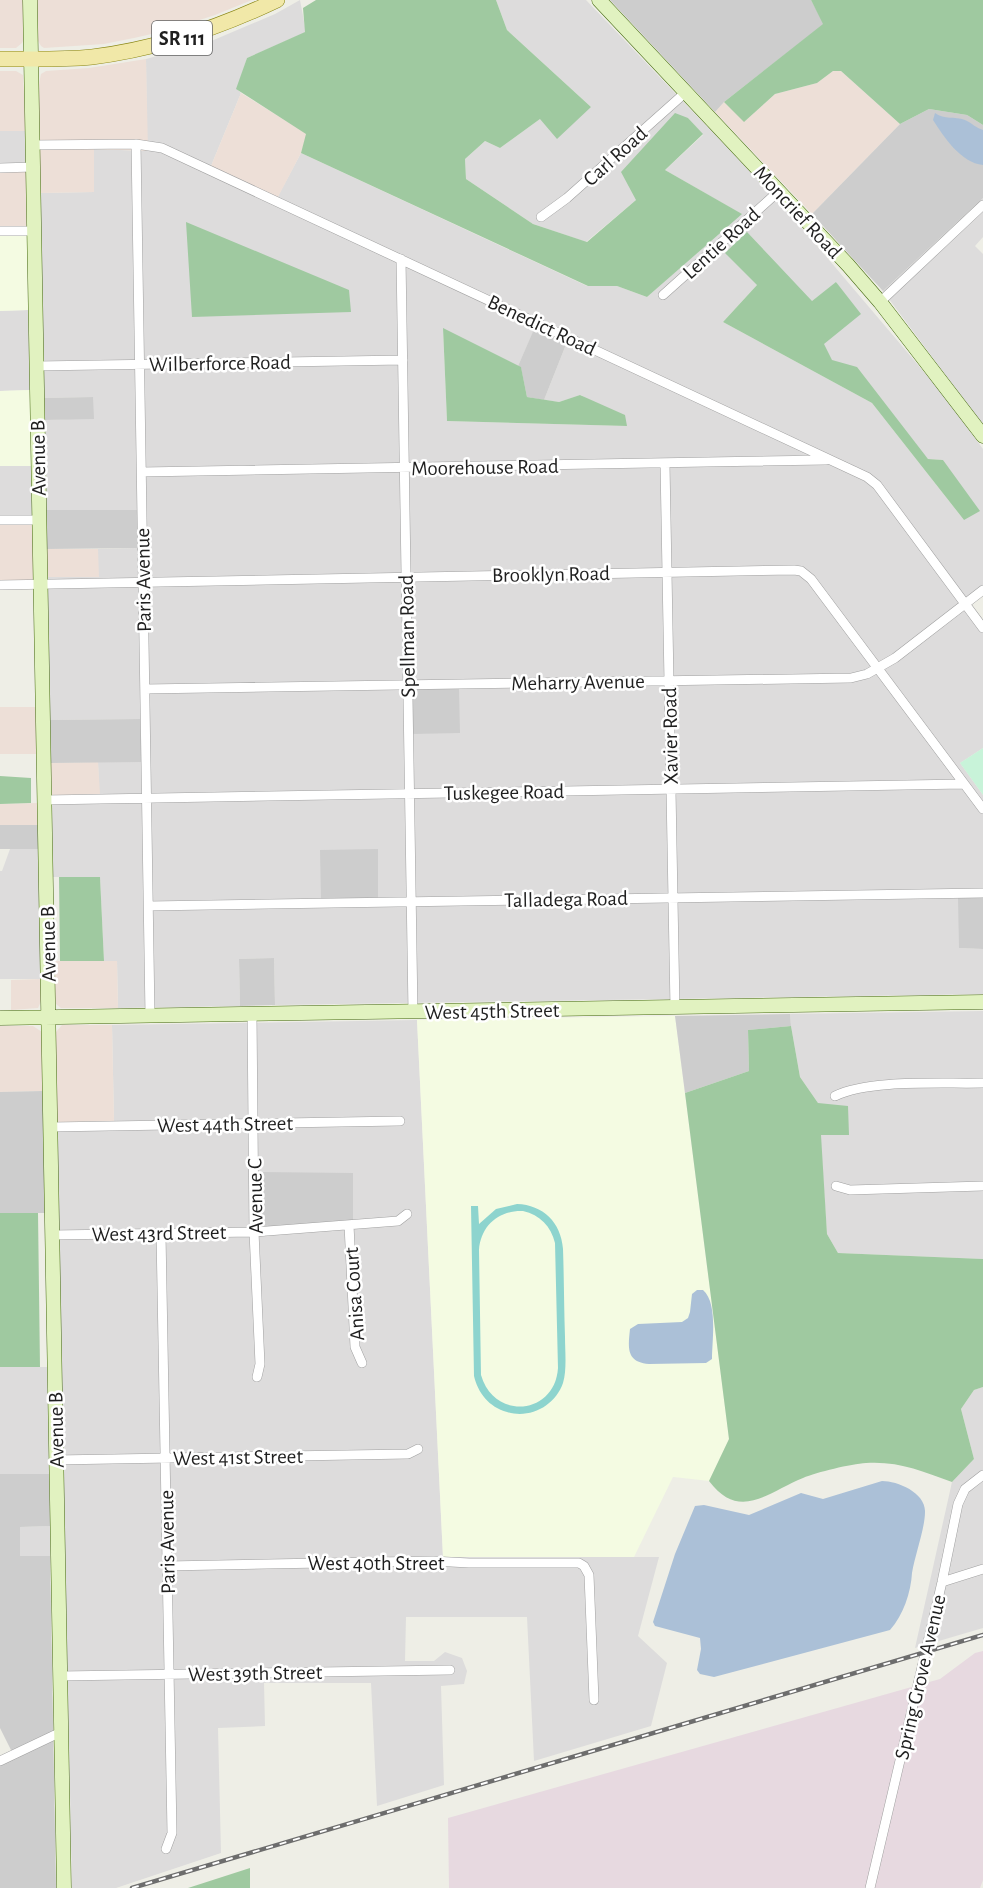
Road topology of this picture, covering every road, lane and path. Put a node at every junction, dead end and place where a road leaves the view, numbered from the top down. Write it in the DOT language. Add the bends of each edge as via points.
graph roads {
  1 [pos="30,0"];
  2 [pos="277,0"];
  3 [pos="599,0"];
  4 [pos="0,59"];
  5 [pos="30,59"];
  6 [pos="686,92"];
  7 [pos="136,144"];
  8 [pos="32,145"];
  9 [pos="33,167"];
  10 [pos="0,168"];
  11 [pos="779,191"];
  12 [pos="983,205"];
  13 [pos="541,217"];
  14 [pos="0,231"];
  15 [pos="34,231"];
  16 [pos="401,259"];
  17 [pos="663,295"];
  18 [pos="880,302"];
  19 [pos="403,360"];
  20 [pos="140,364"];
  21 [pos="37,366"];
  22 [pos="983,436"];
  23 [pos="829,460"];
  24 [pos="665,464"];
  25 [pos="404,468"];
  26 [pos="142,472"];
  27 [pos="0,520"];
  28 [pos="40,520"];
  29 [pos="668,572"];
  30 [pos="406,577"];
  31 [pos="143,581"];
  32 [pos="41,584"];
  33 [pos="0,585"];
  34 [pos="983,590"];
  35 [pos="965,604"];
  36 [pos="983,628"];
  37 [pos="878,669"];
  38 [pos="669,681"];
  39 [pos="408,685"];
  40 [pos="145,689"];
  41 [pos="964,784"];
  42 [pos="671,789"];
  43 [pos="410,794"];
  44 [pos="147,797"];
  45 [pos="45,800"];
  46 [pos="983,809"];
  47 [pos="983,892"];
  48 [pos="673,898"];
  49 [pos="412,902"];
  50 [pos="149,906"];
  51 [pos="983,1002"];
  52 [pos="675,1008"];
  53 [pos="413,1012"];
  54 [pos="252,1014"];
  55 [pos="150,1015"];
  56 [pos="49,1017"];
  57 [pos="0,1018"];
  58 [pos="983,1083"];
  59 [pos="835,1096"];
  60 [pos="400,1121"];
  61 [pos="253,1123"];
  62 [pos="51,1127"];
  63 [pos="836,1186"];
  64 [pos="983,1186"];
  65 [pos="407,1214"];
  66 [pos="349,1225"];
  67 [pos="254,1232"];
  68 [pos="161,1234"];
  69 [pos="53,1235"];
  70 [pos="362,1363"];
  71 [pos="257,1377"];
  72 [pos="418,1449"];
  73 [pos="165,1458"];
  74 [pos="56,1460"];
  75 [pos="983,1475"];
  76 [pos="167,1566"];
  77 [pos="983,1569"];
  78 [pos="942,1582"];
  79 [pos="450,1670"];
  80 [pos="169,1675"];
  81 [pos="60,1676"];
  82 [pos="594,1700"];
  83 [pos="61,1732"];
  84 [pos="0,1761"];
  85 [pos="166,1849"];
  86 [pos="64,1888"];
  87 [pos="870,1888"];
  1 -- 5 [label="main road, Avenue B"];
  2 -- 5 [label="main road, SR 111" via="216,27 160,44 89,57"];
  3 -- 6 [label="main road, Moncrief Road"];
  4 -- 5 [label="main road, SR 111"];
  5 -- 8 [label="main road, Avenue B"];
  6 -- 11 [label="main road, Moncrief Road"];
  6 -- 13 [label="street, Carl Road"];
  7 -- 8 [label="street, Benedict Road"];
  7 -- 16 [label="street, Benedict Road" via="162,148"];
  7 -- 20 [label="street, Paris Avenue"];
  8 -- 9 [label="main road, Avenue B"];
  9 -- 10 [label="street"];
  9 -- 15 [label="main road, Avenue B"];
  11 -- 17 [label="street, Lentie Road"];
  11 -- 18 [label="main road, Moncrief Road"];
  12 -- 18 [label="street"];
  14 -- 15 [label="street"];
  15 -- 21 [label="main road, Avenue B"];
  16 -- 19 [label="street, Spellman Road"];
  16 -- 23 [label="street, Benedict Road"];
  18 -- 22 [label="main road, Moncrief Road"];
  19 -- 20 [label="street, Wilberforce Road"];
  19 -- 25 [label="street, Spellman Road"];
  20 -- 21 [label="street, Wilberforce Road"];
  20 -- 26 [label="street, Paris Avenue"];
  21 -- 28 [label="main road, Avenue B"];
  23 -- 24 [label="street, Moorehouse Road"];
  23 -- 35 [label="street, Benedict Road" via="877,485"];
  24 -- 25 [label="street, Moorehouse Road"];
  24 -- 29 [label="street, Xavier Road"];
  25 -- 26 [label="street, Moorehouse Road"];
  25 -- 30 [label="street, Spellman Road"];
  26 -- 31 [label="street, Paris Avenue"];
  27 -- 28 [label="street"];
  28 -- 32 [label="main road, Avenue B"];
  29 -- 30 [label="street, Brooklyn Road"];
  29 -- 37 [label="street, Brooklyn Road" via="801,571"];
  29 -- 38 [label="street, Xavier Road"];
  30 -- 31 [label="street, Brooklyn Road"];
  30 -- 39 [label="street, Spellman Road"];
  31 -- 32 [label="street, Brooklyn Road"];
  31 -- 40 [label="street, Paris Avenue"];
  32 -- 33 [label="street, Brooklyn Road"];
  32 -- 45 [label="main road, Avenue B"];
  34 -- 35 [label="street, Meharry Avenue"];
  35 -- 36 [label="street, Benedict Road"];
  35 -- 37 [label="street, Meharry Avenue"];
  37 -- 38 [label="street, Meharry Avenue" via="851,678"];
  37 -- 41 [label="street, Brooklyn Road"];
  38 -- 39 [label="street, Meharry Avenue"];
  38 -- 42 [label="street, Xavier Road"];
  39 -- 40 [label="street, Meharry Avenue"];
  39 -- 43 [label="street, Spellman Road"];
  40 -- 44 [label="street, Paris Avenue"];
  41 -- 42 [label="street, Tuskegee Road"];
  41 -- 46 [label="street, Brooklyn Road"];
  42 -- 43 [label="street, Tuskegee Road"];
  42 -- 48 [label="street, Xavier Road"];
  43 -- 44 [label="street, Tuskegee Road"];
  43 -- 49 [label="street, Spellman Road"];
  44 -- 45 [label="street, Tuskegee Road"];
  44 -- 50 [label="street, Paris Avenue"];
  45 -- 56 [label="main road, Avenue B"];
  47 -- 48 [label="street, Talladega Road"];
  48 -- 49 [label="street, Talladega Road"];
  48 -- 52 [label="street, Xavier Road"];
  49 -- 50 [label="street, Talladega Road"];
  49 -- 53 [label="street, Spellman Road"];
  50 -- 55 [label="street, Paris Avenue"];
  51 -- 52 [label="main road, West 45th Street"];
  52 -- 53 [label="main road, West 45th Street"];
  53 -- 54 [label="main road, West 45th Street"];
  54 -- 55 [label="main road, West 45th Street"];
  54 -- 61 [label="street, Avenue C"];
  55 -- 56 [label="main road, West 45th Street"];
  56 -- 57 [label="main road, West 45th Street"];
  56 -- 62 [label="main road, Avenue B"];
  58 -- 59 [label="street" via="874,1086"];
  60 -- 61 [label="street, West 44th Street"];
  61 -- 62 [label="street, West 44th Street"];
  61 -- 67 [label="street, Avenue C"];
  62 -- 69 [label="main road, Avenue B"];
  63 -- 64 [label="street" via="850,1190"];
  65 -- 66 [label="street, West 43rd Street" via="398,1221"];
  66 -- 67 [label="street, West 43rd Street"];
  66 -- 70 [label="street, Anisa Court" via="356,1347"];
  67 -- 68 [label="street, West 43rd Street"];
  67 -- 71 [label="street, Avenue C" via="260,1364"];
  68 -- 69 [label="street, West 43rd Street"];
  68 -- 73 [label="street, Paris Avenue"];
  69 -- 74 [label="main road, Avenue B"];
  72 -- 73 [label="street, West 41st Street" via="408,1454"];
  73 -- 74 [label="street, West 41st Street"];
  73 -- 76 [label="street, Paris Avenue"];
  74 -- 81 [label="main road, Avenue B"];
  75 -- 78 [label="street, Spring Grove Avenue" via="965,1489 958,1504"];
  76 -- 80 [label="street, Paris Avenue"];
  76 -- 82 [label="street, West 40th Street" via="573,1562 584,1566 589,1575"];
  77 -- 78 [label="street"];
  78 -- 87 [label="street, Spring Grove Avenue"];
  79 -- 80 [label="street, West 39th Street"];
  80 -- 81 [label="street, West 39th Street"];
  80 -- 85 [label="street, Paris Avenue" via="172,1833"];
  81 -- 83 [label="main road, Avenue B"];
  83 -- 84 [label="street"];
  83 -- 86 [label="main road, Avenue B"];
}
